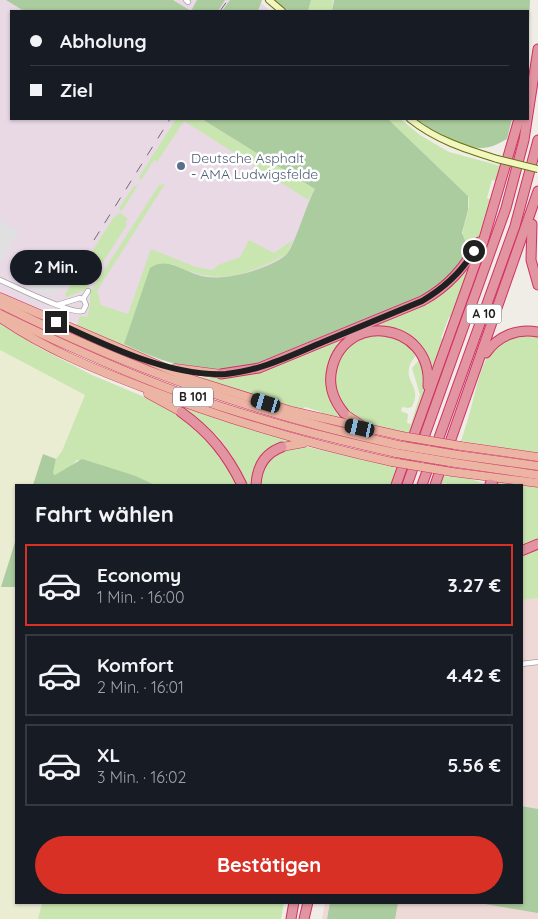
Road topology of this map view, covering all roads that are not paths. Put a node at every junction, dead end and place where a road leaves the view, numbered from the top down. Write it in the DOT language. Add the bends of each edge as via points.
graph roads {
  1 [pos="269,0"];
  2 [pos="281,10"];
  3 [pos="538,49"];
  4 [pos="536,63"];
  5 [pos="529,85"];
  6 [pos="529,108"];
  7 [pos="411,120"];
  8 [pos="519,120"];
  9 [pos="527,120"];
  10 [pos="538,140"];
  11 [pos="538,169"];
  12 [pos="538,192"];
  13 [pos="488,227"];
  14 [pos="0,280"];
  15 [pos="538,285"];
  16 [pos="88,291"];
  17 [pos="0,297"];
  18 [pos="83,299"];
  19 [pos="72,300"];
  20 [pos="0,304"];
  21 [pos="57,305"];
  22 [pos="71,310"];
  23 [pos="0,314"];
  24 [pos="0,318"];
  25 [pos="538,332"];
  26 [pos="146,360"];
  27 [pos="221,374"];
  28 [pos="476,374"];
  29 [pos="117,378"];
  30 [pos="181,412"];
  31 [pos="344,413"];
  32 [pos="376,431"];
  33 [pos="414,434"];
  34 [pos="309,442"];
  35 [pos="282,447"];
  36 [pos="397,449"];
  37 [pos="538,457"];
  38 [pos="457,459"];
  39 [pos="538,466"];
  40 [pos="464,474"];
  41 [pos="538,475"];
  42 [pos="538,483"];
  43 [pos="241,484"];
  44 [pos="256,484"];
  45 [pos="396,484"];
  46 [pos="407,484"];
  47 [pos="422,484"];
  48 [pos="436,484"];
  49 [pos="492,484"];
  50 [pos="538,544"];
  51 [pos="523,549"];
  52 [pos="538,662"];
  53 [pos="523,664"];
  54 [pos="288,904"];
  55 [pos="294,904"];
  56 [pos="308,904"];
  57 [pos="286,919"];
  58 [pos="291,919"];
  59 [pos="304,919"];
  1 -- 2 [label="main road"];
  3 -- 4 [label="highway, A 10"];
  4 -- 5 [label="highway"];
  4 -- 6 [label="highway, A 10"];
  7 -- 11 [label="main road, bridge" via="430,134 467,150"];
  8 -- 13 [label="highway"];
  9 -- 46 [label="highway, A 10" via="506,208"];
  10 -- 47 [label="highway, A 10" via="515,226"];
  12 -- 15 [label="highway" via="530,240 531,260"];
  12 -- 28 [label="highway"];
  13 -- 27 [label="highway" via="463,268 431,296 259,368"];
  13 -- 33 [label="highway"];
  14 -- 21 [label="street"];
  16 -- 18 [label="street"];
  17 -- 26 [label="highway, B 101"];
  18 -- 19 [label="street"];
  18 -- 22 [label="street" via="84,310"];
  19 -- 21 [label="street"];
  19 -- 22 [label="street" via="68,304"];
  20 -- 36 [label="highway, B 101" via="61,335 185,386"];
  21 -- 22 [label="street"];
  23 -- 36 [label="highway, B 101" via="184,394 289,427"];
  24 -- 29 [label="highway, B 101" via="48,347"];
  25 -- 28 [label="highway" via="514,332 497,340 485,354"];
  26 -- 27 [label="highway" via="180,369"];
  26 -- 32 [label="highway, B 101" via="253,399"];
  28 -- 48 [label="highway"];
  29 -- 30 [label="highway"];
  29 -- 34 [label="highway, B 101" via="210,412"];
  30 -- 43 [label="highway" via="218,444"];
  31 -- 32 [label="highway"];
  31 -- 33 [label="highway" via="336,402 331,384 333,364 339,352 364,333 380,330 397,333 419,350 428,371 427,393"];
  32 -- 37 [label="highway, B 101, bridge"];
  33 -- 45 [label="highway"];
  34 -- 35 [label="highway"];
  34 -- 40 [label="highway, B 101, bridge" via="392,462"];
  35 -- 44 [label="highway" via="262,462"];
  36 -- 38 [label="highway, B 101, bridge"];
  38 -- 39 [label="highway, B 101"];
  38 -- 41 [label="highway, B 101"];
  40 -- 42 [label="highway, B 101"];
  40 -- 49 [label="highway"];
  50 -- 51 [label="highway"];
  52 -- 53 [label="street"];
  54 -- 57 [label="highway"];
  55 -- 58 [label="highway"];
  56 -- 59 [label="highway"];
}
